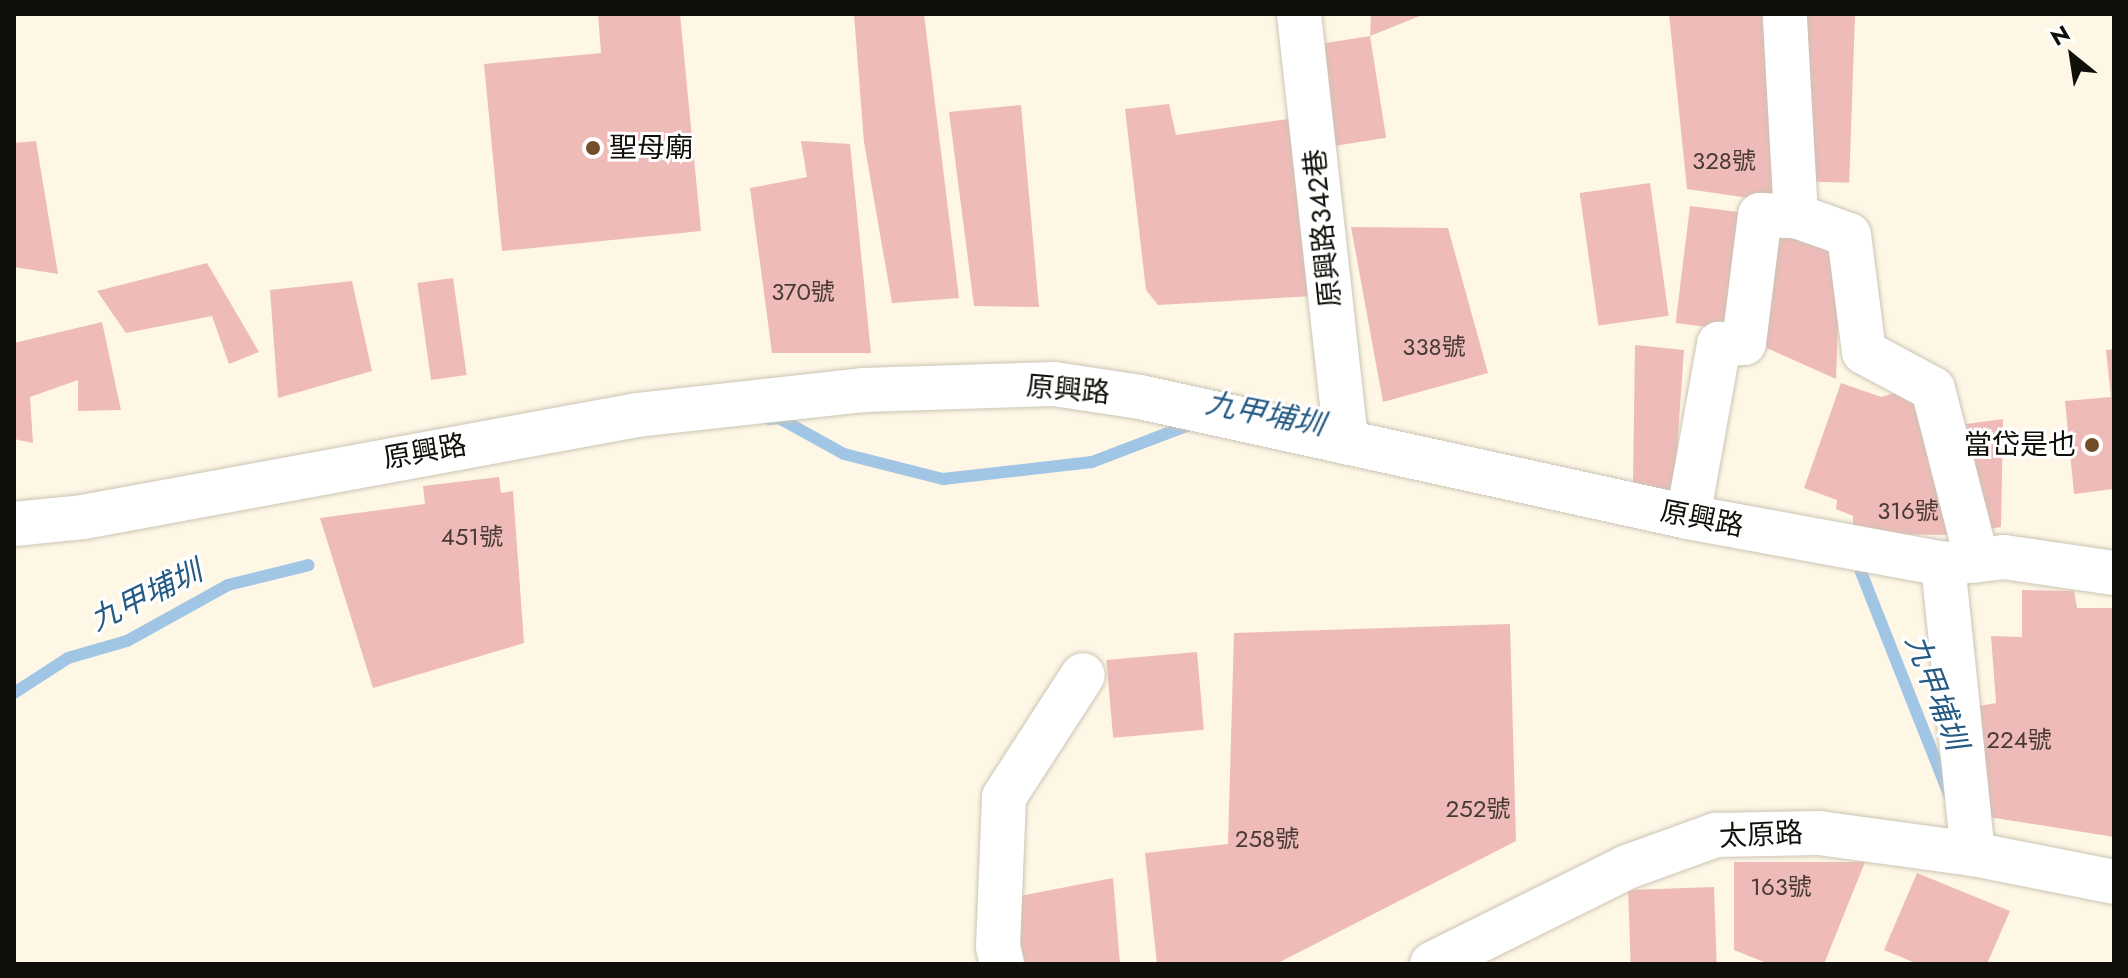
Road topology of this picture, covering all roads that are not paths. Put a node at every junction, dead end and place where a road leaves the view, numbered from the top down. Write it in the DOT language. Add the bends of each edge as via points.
graph roads {
  1 [pos="1299,14"];
  2 [pos="1785,17"];
  3 [pos="1796,216"];
  4 [pos="1346,442"];
  5 [pos="1688,517"];
  6 [pos="14,524"];
  7 [pos="1960,562"];
  8 [pos="2114,573"];
  9 [pos="1083,675"];
  10 [pos="1973,854"];
  11 [pos="2114,882"];
  12 [pos="1002,964"];
  13 [pos="1432,964"];
  1 -- 4 [label="street, 原興路342巷"];
  2 -- 3 [label="street"];
  3 -- 5 [label="street" via="1760,215 1744,343 1719,344"];
  3 -- 7 [label="street" via="1849,235 1864,352 1933,389"];
  4 -- 5 [label="street, 原興路"];
  4 -- 6 [label="street, 原興路" via="1054,384 863,390 637,415 83,517"];
  5 -- 7 [label="street, 原興路"];
  7 -- 8 [label="street, 原興路" via="2004,557"];
  7 -- 10 [label="street"];
  9 -- 12 [label="street" via="1004,797 998,947"];
  10 -- 11 [label="street, 太原路"];
  10 -- 13 [label="street, 太原路" via="1819,833 1716,835 1654,855"];
}
